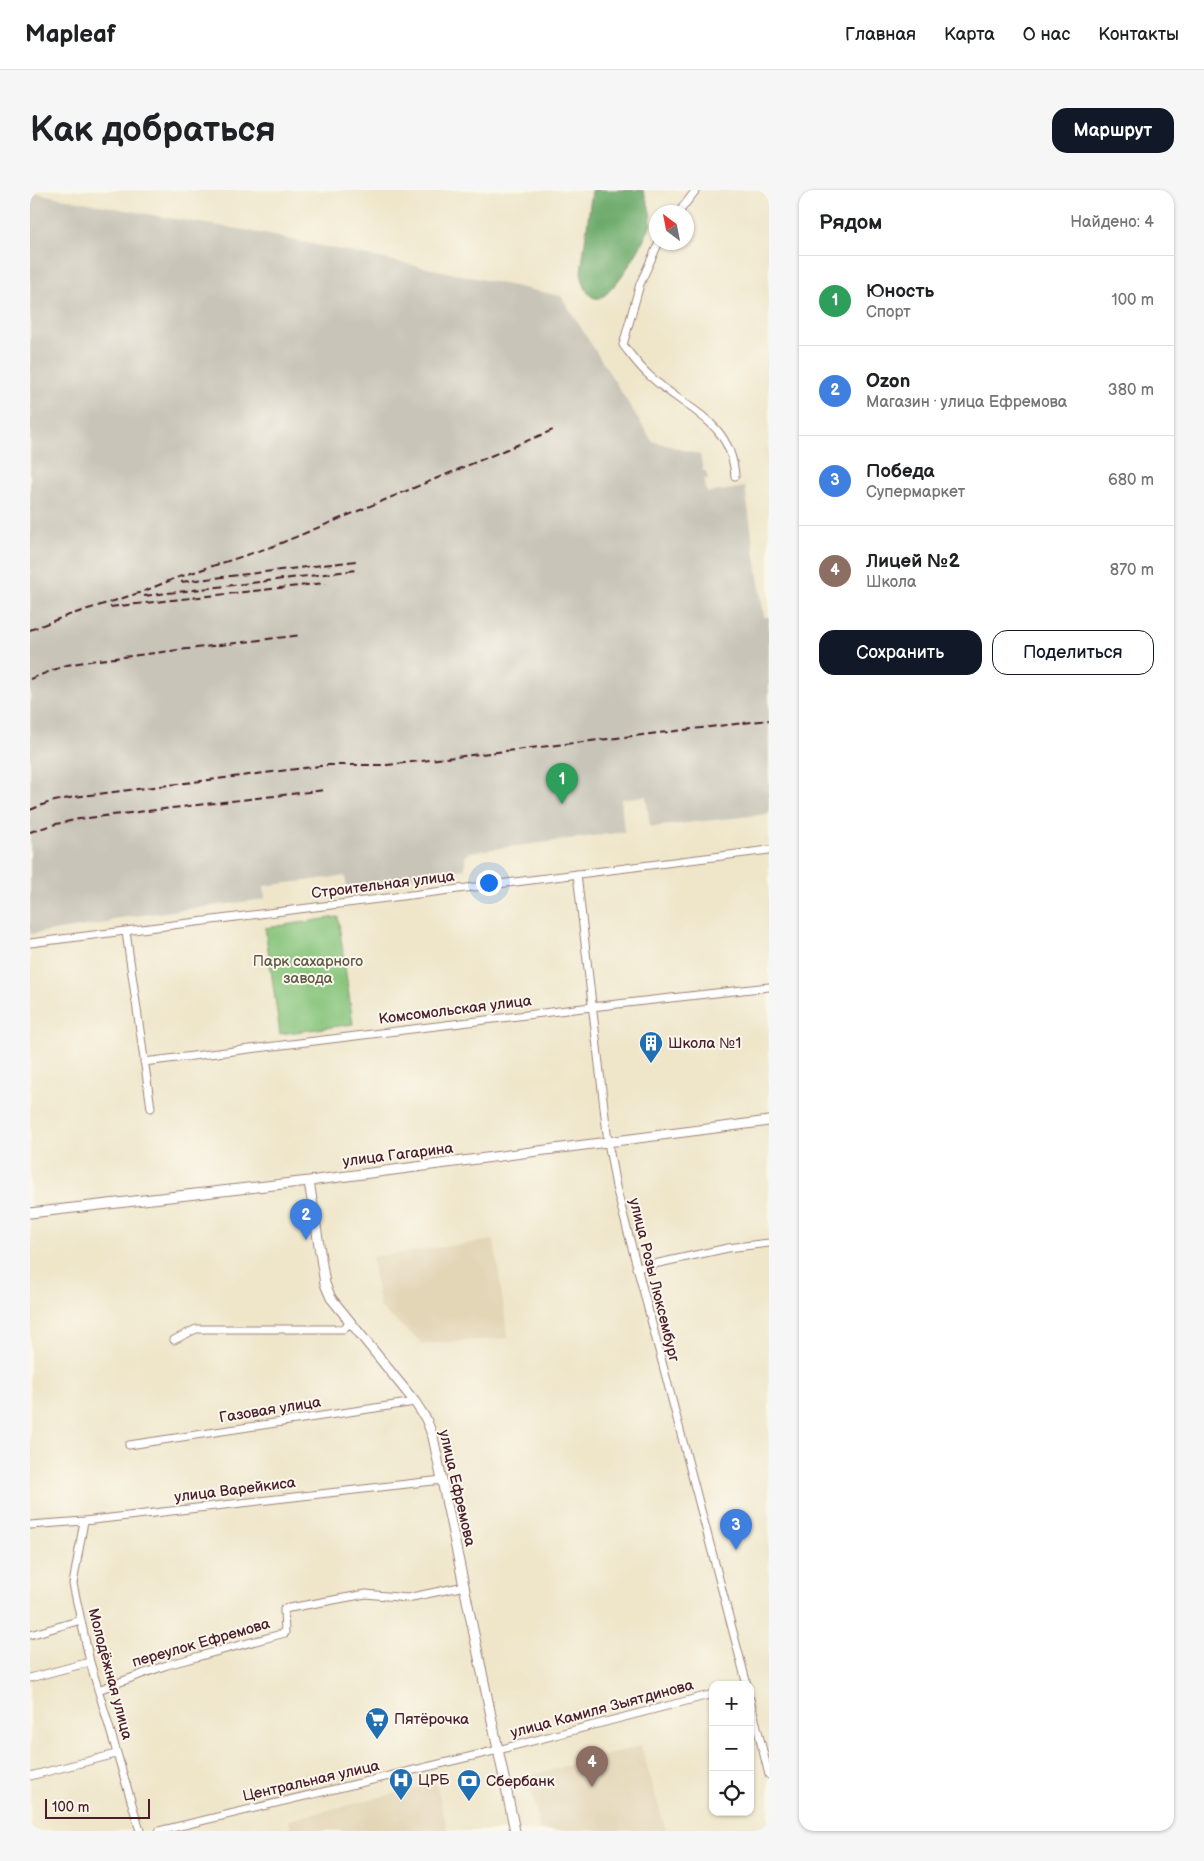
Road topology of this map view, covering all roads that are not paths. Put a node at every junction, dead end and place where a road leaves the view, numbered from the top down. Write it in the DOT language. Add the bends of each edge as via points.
graph roads {
  1 [pos="696,190"];
  2 [pos="685,205"];
  3 [pos="655,250"];
  4 [pos="735,476"];
  5 [pos="769,850"];
  6 [pos="577,874"];
  7 [pos="126,932"];
  8 [pos="30,943"];
  9 [pos="769,987"];
  10 [pos="591,1007"];
  11 [pos="144,1062"];
  12 [pos="151,1108"];
  13 [pos="769,1121"];
  14 [pos="608,1142"];
  15 [pos="310,1181"];
  16 [pos="30,1213"];
  17 [pos="769,1243"];
  18 [pos="636,1268"];
  19 [pos="350,1323"];
  20 [pos="174,1340"];
  21 [pos="415,1402"];
  22 [pos="129,1445"];
  23 [pos="442,1480"];
  24 [pos="84,1521"];
  25 [pos="30,1525"];
  26 [pos="465,1586"];
  27 [pos="81,1620"];
  28 [pos="30,1635"];
  29 [pos="90,1662"];
  30 [pos="30,1678"];
  31 [pos="744,1681"];
  32 [pos="98,1690"];
  33 [pos="709,1695"];
  34 [pos="754,1715"];
  35 [pos="498,1750"];
  36 [pos="116,1754"];
  37 [pos="769,1775"];
  38 [pos="30,1776"];
  39 [pos="140,1831"];
  40 [pos="159,1831"];
  41 [pos="515,1831"];
  1 -- 2 [label="street"];
  3 -- 4 [label="street" via="640,284 623,345 651,378 707,420 722,436 730,450"];
  5 -- 6 [label="street, Строительная улица"];
  6 -- 7 [label="street, Строительная улица"];
  6 -- 10 [label="street, улица Розы Люксембург"];
  7 -- 8 [label="street, Строительная улица"];
  7 -- 11 [label="street"];
  9 -- 10 [label="street, Комсомольская улица"];
  10 -- 11 [label="street, Комсомольская улица"];
  10 -- 14 [label="street, улица Розы Люксембург"];
  11 -- 12 [label="street"];
  13 -- 14 [label="street, улица Гагарина"];
  14 -- 15 [label="street, улица Гагарина"];
  14 -- 18 [label="street, улица Розы Люксембург"];
  15 -- 16 [label="street, улица Гагарина"];
  15 -- 19 [label="street, улица Ефремова" via="325,1284 331,1298"];
  17 -- 18 [label="street"];
  18 -- 31 [label="street, улица Розы Люксембург"];
  19 -- 20 [label="street" via="343,1328 196,1329"];
  19 -- 21 [label="street, улица Ефремова"];
  21 -- 22 [label="street, Газовая улица"];
  21 -- 23 [label="street, улица Ефремова" via="433,1437"];
  23 -- 24 [label="street, улица Варейкиса"];
  23 -- 26 [label="street, улица Ефремова"];
  24 -- 25 [label="street, улица Варейкиса"];
  24 -- 27 [label="street, Молодёжная улица" via="73,1584"];
  26 -- 32 [label="street, переулок Ефремова" via="407,1598 366,1594 284,1609 285,1633 167,1665"];
  26 -- 35 [label="street, улица Ефремова"];
  27 -- 28 [label="street"];
  27 -- 29 [label="street, Молодёжная улица"];
  29 -- 30 [label="street"];
  29 -- 32 [label="street, Молодёжная улица"];
  32 -- 36 [label="street, Молодёжная улица"];
  33 -- 35 [label="street, улица Камиля Зыятдинова"];
  34 -- 37 [label="street"];
  35 -- 40 [label="street, Центральная улица"];
  35 -- 41 [label="street, улица Ефремова"];
  36 -- 38 [label="street"];
  36 -- 39 [label="street, Молодёжная улица"];
}
